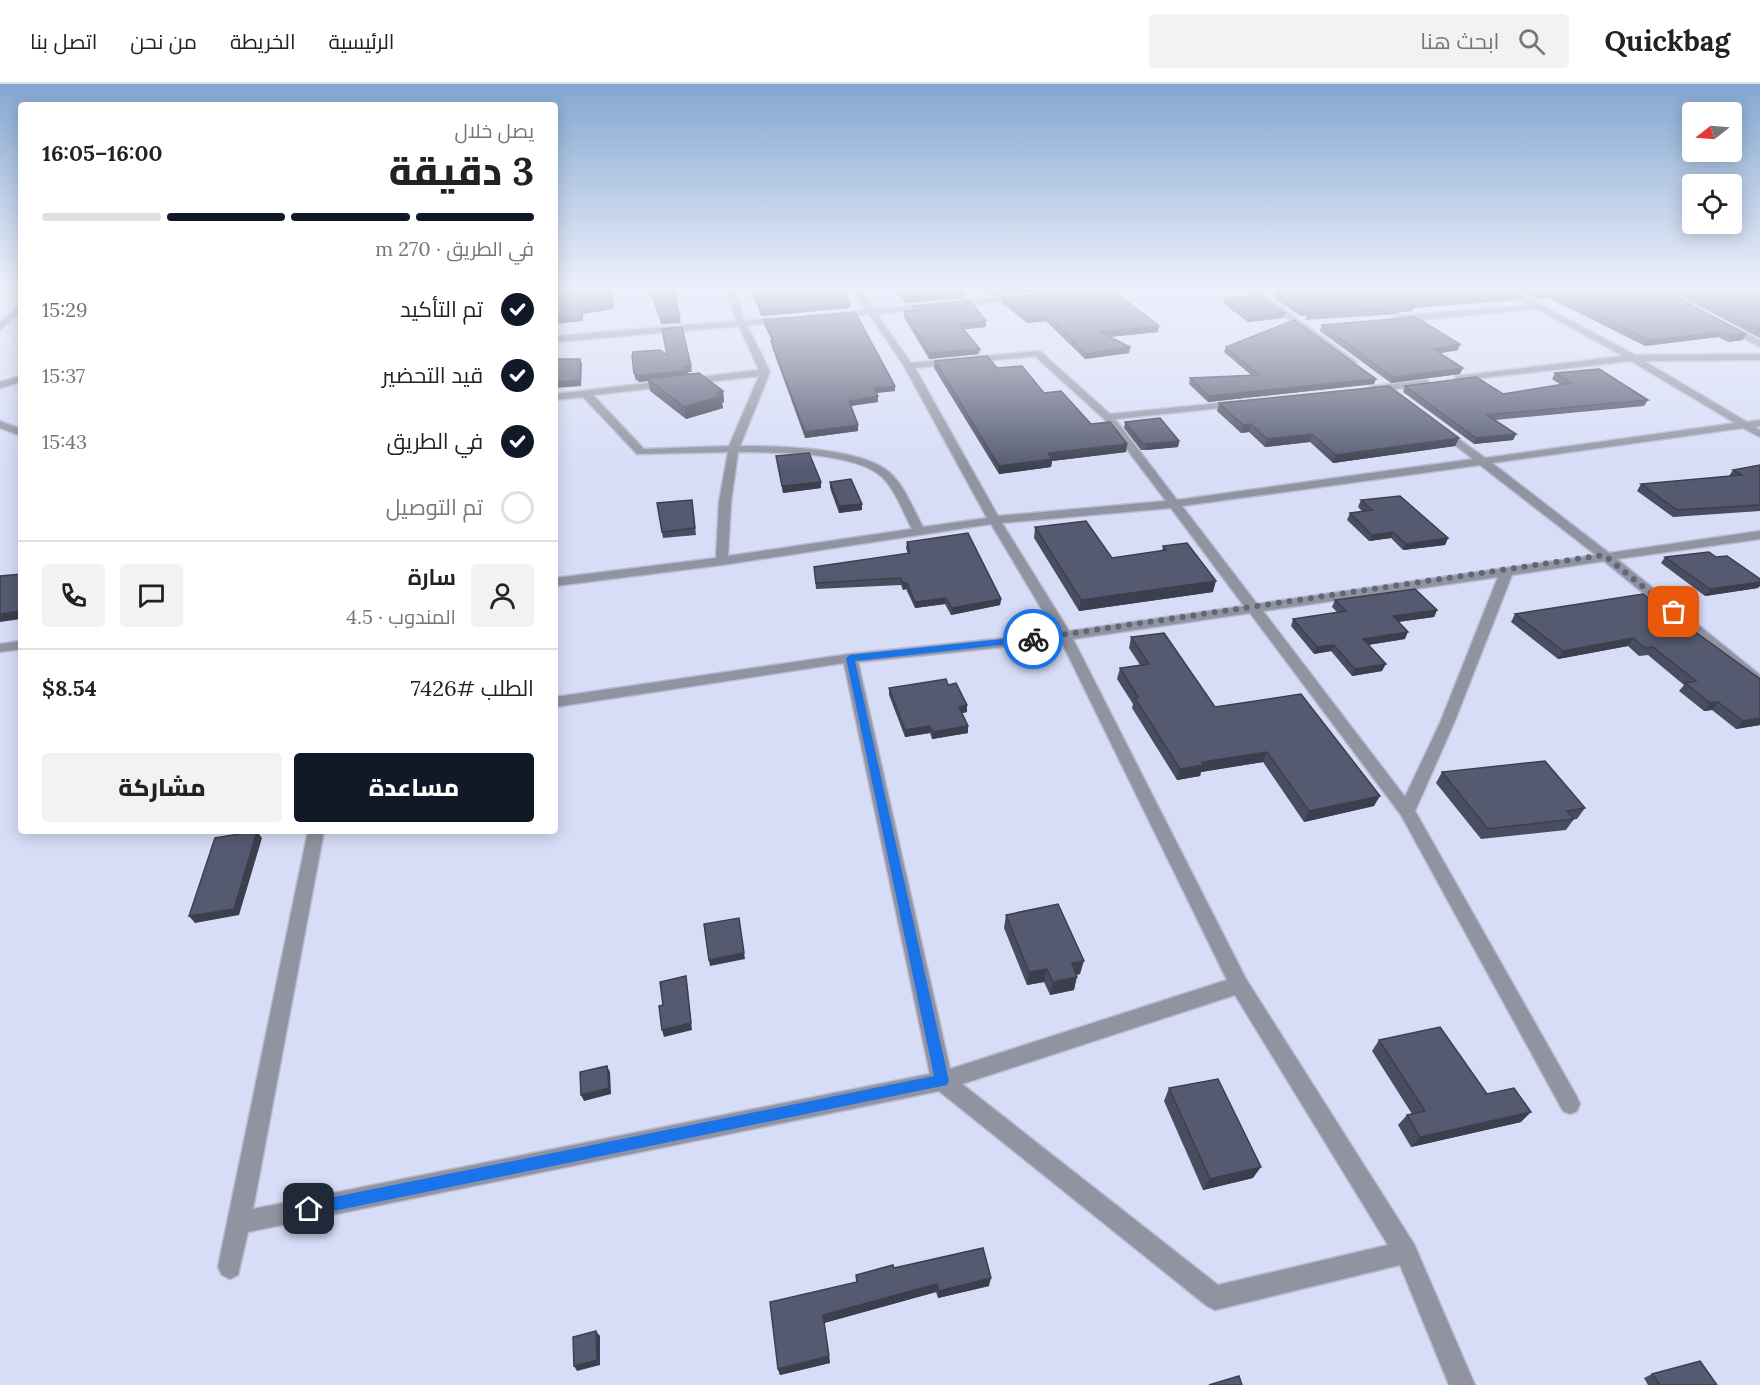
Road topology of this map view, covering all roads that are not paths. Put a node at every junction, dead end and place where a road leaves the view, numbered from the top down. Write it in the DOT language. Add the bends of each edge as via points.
graph roads {
  1 [pos="754,349"];
  2 [pos="897,349"];
  3 [pos="1338,349"];
  4 [pos="1615,349"];
  5 [pos="1760,357"];
  6 [pos="1633,358"];
  7 [pos="909,366"];
  8 [pos="765,372"];
  9 [pos="18,380"];
  10 [pos="1445,381"];
  11 [pos="1433,382"];
  12 [pos="18,384"];
  13 [pos="0,385"];
  14 [pos="1386,388"];
  15 [pos="1363,390"];
  16 [pos="586,394"];
  17 [pos="558,397"];
  18 [pos="1404,401"];
  19 [pos="1247,402"];
  20 [pos="1108,417"];
  21 [pos="1430,421"];
  22 [pos="1760,423"];
  23 [pos="0,424"];
  24 [pos="1743,425"];
  25 [pos="18,432"];
  26 [pos="1760,434"];
  27 [pos="734,447"];
  28 [pos="1483,460"];
  29 [pos="1172,504"];
  30 [pos="994,520"];
  31 [pos="919,530"];
  32 [pos="1760,535"];
  33 [pos="1604,555"];
  34 [pos="722,561"];
  35 [pos="1507,571"];
  36 [pos="558,582"];
  37 [pos="1253,607"];
  38 [pos="1065,636"];
  39 [pos="18,645"];
  40 [pos="0,648"];
  41 [pos="850,658"];
  42 [pos="1760,682"];
  43 [pos="558,702"];
  44 [pos="1407,811"];
  45 [pos="315,834"];
  46 [pos="1239,985"];
  47 [pos="942,1081"];
  48 [pos="1570,1104"];
  49 [pos="238,1223"];
  50 [pos="1406,1252"];
  51 [pos="230,1267"];
  52 [pos="1462,1385"];
  1 -- 8 [label="street"];
  2 -- 7 [label="street"];
  3 -- 14 [label="street"];
  4 -- 6 [label="street"];
  5 -- 6 [label="street"];
  6 -- 10 [label="street"];
  6 -- 24 [label="street"];
  7 -- 20 [label="street" via="1037,353"];
  7 -- 30 [label="street"];
  8 -- 16 [label="street"];
  8 -- 27 [label="street"];
  9 -- 13 [label="street"];
  11 -- 14 [label="street"];
  12 -- 13 [label="street"];
  14 -- 15 [label="street"];
  14 -- 18 [label="street"];
  16 -- 17 [label="street"];
  16 -- 27 [label="street" via="641,452"];
  19 -- 20 [label="street"];
  20 -- 29 [label="street"];
  21 -- 28 [label="street"];
  22 -- 24 [label="street"];
  23 -- 25 [label="street"];
  24 -- 26 [label="street"];
  24 -- 28 [label="street"];
  27 -- 31 [label="street" via="837,456 861,463 883,473"];
  27 -- 34 [label="street" via="725,502"];
  28 -- 29 [label="street"];
  28 -- 33 [label="street"];
  29 -- 30 [label="street"];
  29 -- 37 [label="street"];
  30 -- 31 [label="street"];
  30 -- 38 [label="street"];
  31 -- 34 [label="street"];
  32 -- 33 [label="street"];
  33 -- 35 [label="street"];
  33 -- 42 [label="street"];
  34 -- 36 [label="street"];
  35 -- 37 [label="street"];
  35 -- 44 [label="street" via="1447,723"];
  37 -- 38 [label="street"];
  37 -- 44 [label="street"];
  38 -- 41 [label="street"];
  38 -- 46 [label="street"];
  39 -- 40 [label="street"];
  41 -- 43 [label="street"];
  41 -- 47 [label="street"];
  44 -- 48 [label="street"];
  45 -- 49 [label="street"];
  46 -- 47 [label="street"];
  46 -- 50 [label="street"];
  47 -- 49 [label="street"];
  47 -- 50 [label="street" via="1215,1298"];
  49 -- 51 [label="street"];
  50 -- 52 [label="street"];
}
